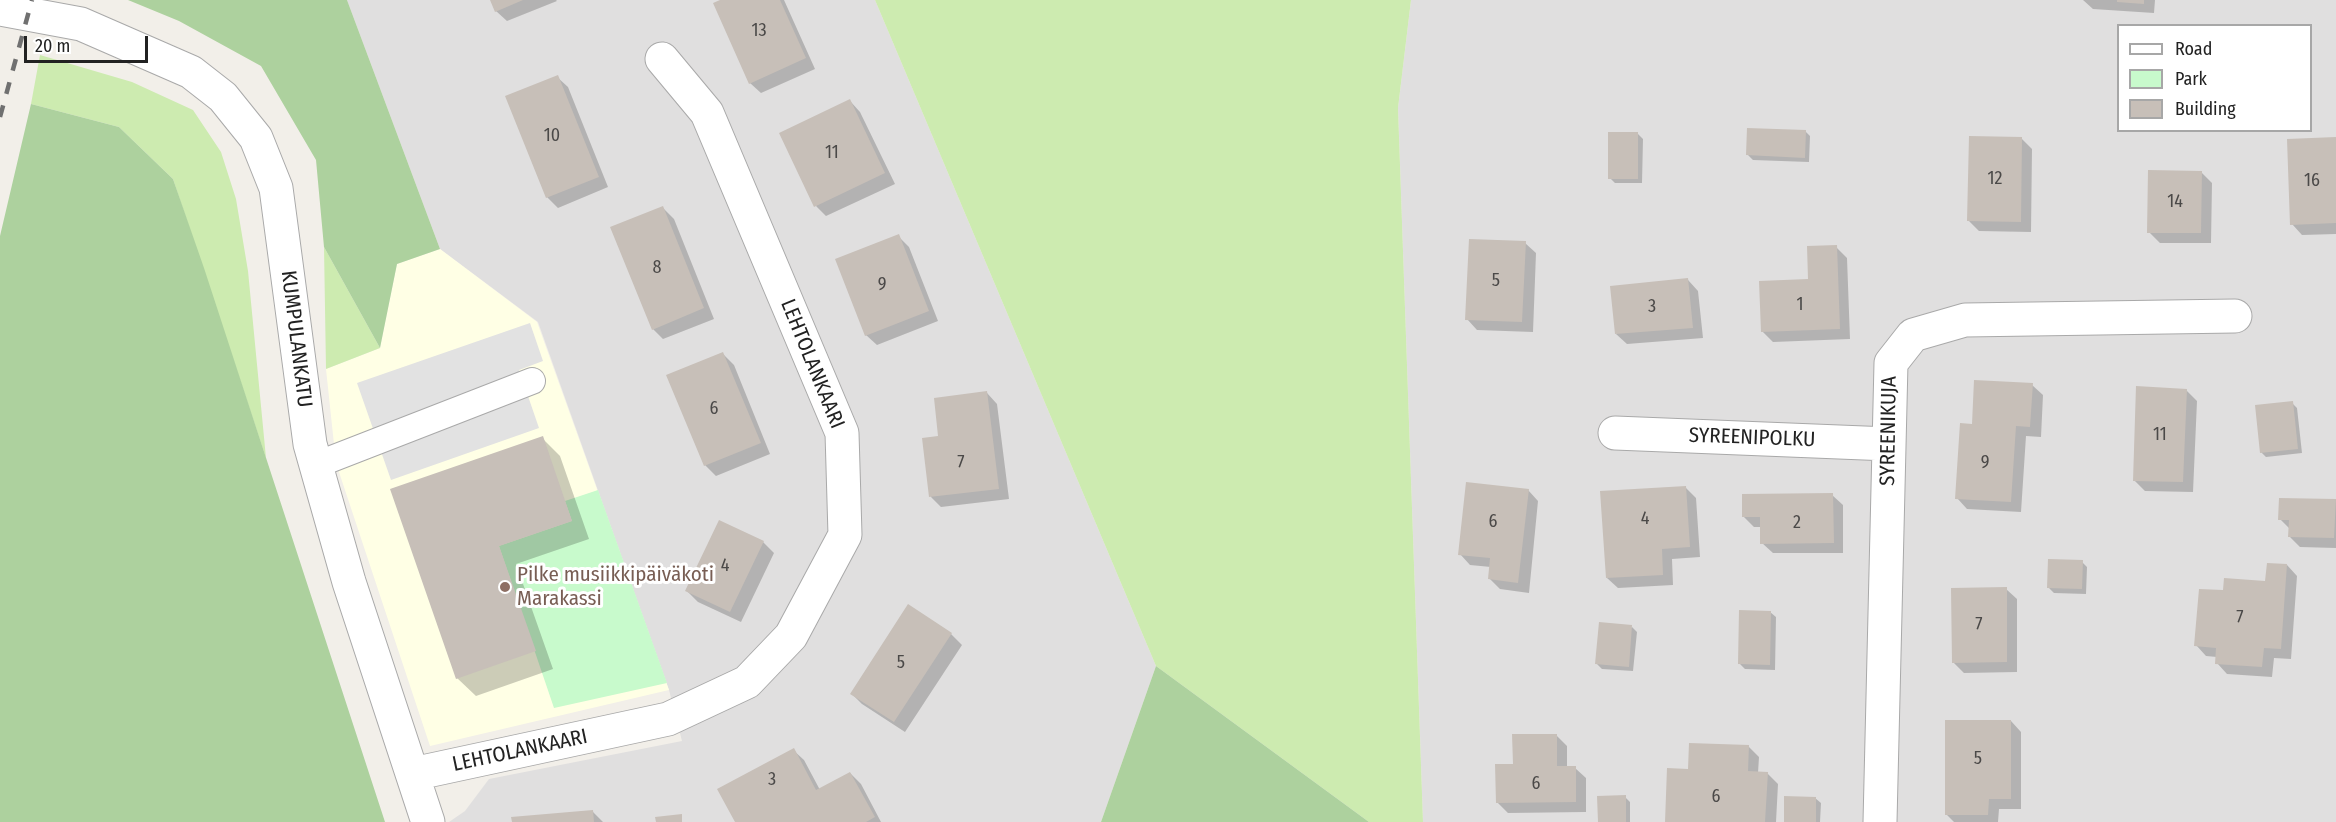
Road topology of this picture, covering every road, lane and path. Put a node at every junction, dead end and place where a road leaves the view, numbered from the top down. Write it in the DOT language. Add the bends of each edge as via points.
graph roads {
  1 [pos="0,9"];
  2 [pos="662,59"];
  3 [pos="2235,316"];
  4 [pos="532,381"];
  5 [pos="1615,433"];
  6 [pos="1889,444"];
  7 [pos="316,465"];
  8 [pos="413,774"];
  9 [pos="428,822"];
  10 [pos="1880,822"];
  1 -- 7 [label="street, KUMPULANKATU" via="81,24 190,72 223,97 256,138 276,188"];
  2 -- 8 [label="street, LEHTOLANKAARI" via="707,113 842,434 845,535 792,636 747,682 668,719"];
  3 -- 6 [label="street, SYREENIKUJA" via="1965,320 1913,335 1891,363"];
  4 -- 7 [label="lane"];
  5 -- 6 [label="street, SYREENIPOLKU"];
  6 -- 10 [label="street, SYREENIKUJA"];
  7 -- 8 [label="street, KUMPULANKATU" via="349,582"];
  8 -- 9 [label="street, KUMPULANKATU"];
}
